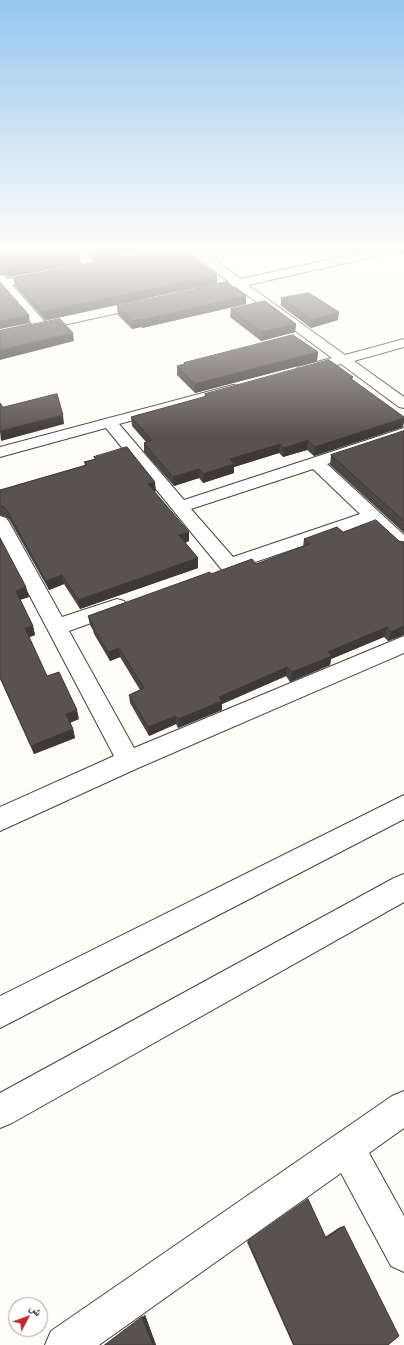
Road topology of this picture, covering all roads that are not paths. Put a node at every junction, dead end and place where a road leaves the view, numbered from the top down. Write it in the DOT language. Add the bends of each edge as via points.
graph roads {
  1 [pos="27,310"];
  2 [pos="115,310"];
  3 [pos="275,310"];
  4 [pos="41,326"];
  5 [pos="0,335"];
  6 [pos="404,343"];
  7 [pos="342,359"];
  8 [pos="290,373"];
  9 [pos="244,385"];
  10 [pos="404,404"];
  11 [pos="109,422"];
  12 [pos="404,433"];
  13 [pos="0,452"];
  14 [pos="315,462"];
  15 [pos="180,507"];
  16 [pos="372,516"];
  17 [pos="0,522"];
  18 [pos="404,546"];
  19 [pos="132,600"];
  20 [pos="57,627"];
  21 [pos="404,644"];
  22 [pos="129,760"];
  23 [pos="404,806"];
  24 [pos="0,819"];
  25 [pos="404,887"];
  26 [pos="0,1012"];
  27 [pos="404,1108"];
  28 [pos="0,1111"];
  29 [pos="347,1148"];
  30 [pos="404,1253"];
  31 [pos="65,1345"];
  1 -- 4 [label="street"];
  2 -- 4 [label="street"];
  3 -- 7 [label="street"];
  4 -- 5 [label="street"];
  6 -- 7 [label="street"];
  7 -- 8 [label="street"];
  7 -- 10 [label="street"];
  9 -- 11 [label="street"];
  11 -- 13 [label="street"];
  11 -- 15 [label="street"];
  12 -- 14 [label="street"];
  14 -- 15 [label="street"];
  14 -- 16 [label="street"];
  15 -- 16 [label="street" via="222,568"];
  16 -- 18 [label="street"];
  17 -- 20 [label="street"];
  19 -- 20 [label="street"];
  20 -- 22 [label="street"];
  21 -- 22 [label="street"];
  22 -- 24 [label="street"];
  23 -- 26 [label="street"];
  25 -- 28 [label="street"];
  27 -- 29 [label="street"];
  29 -- 30 [label="street"];
  29 -- 31 [label="street"];
}
